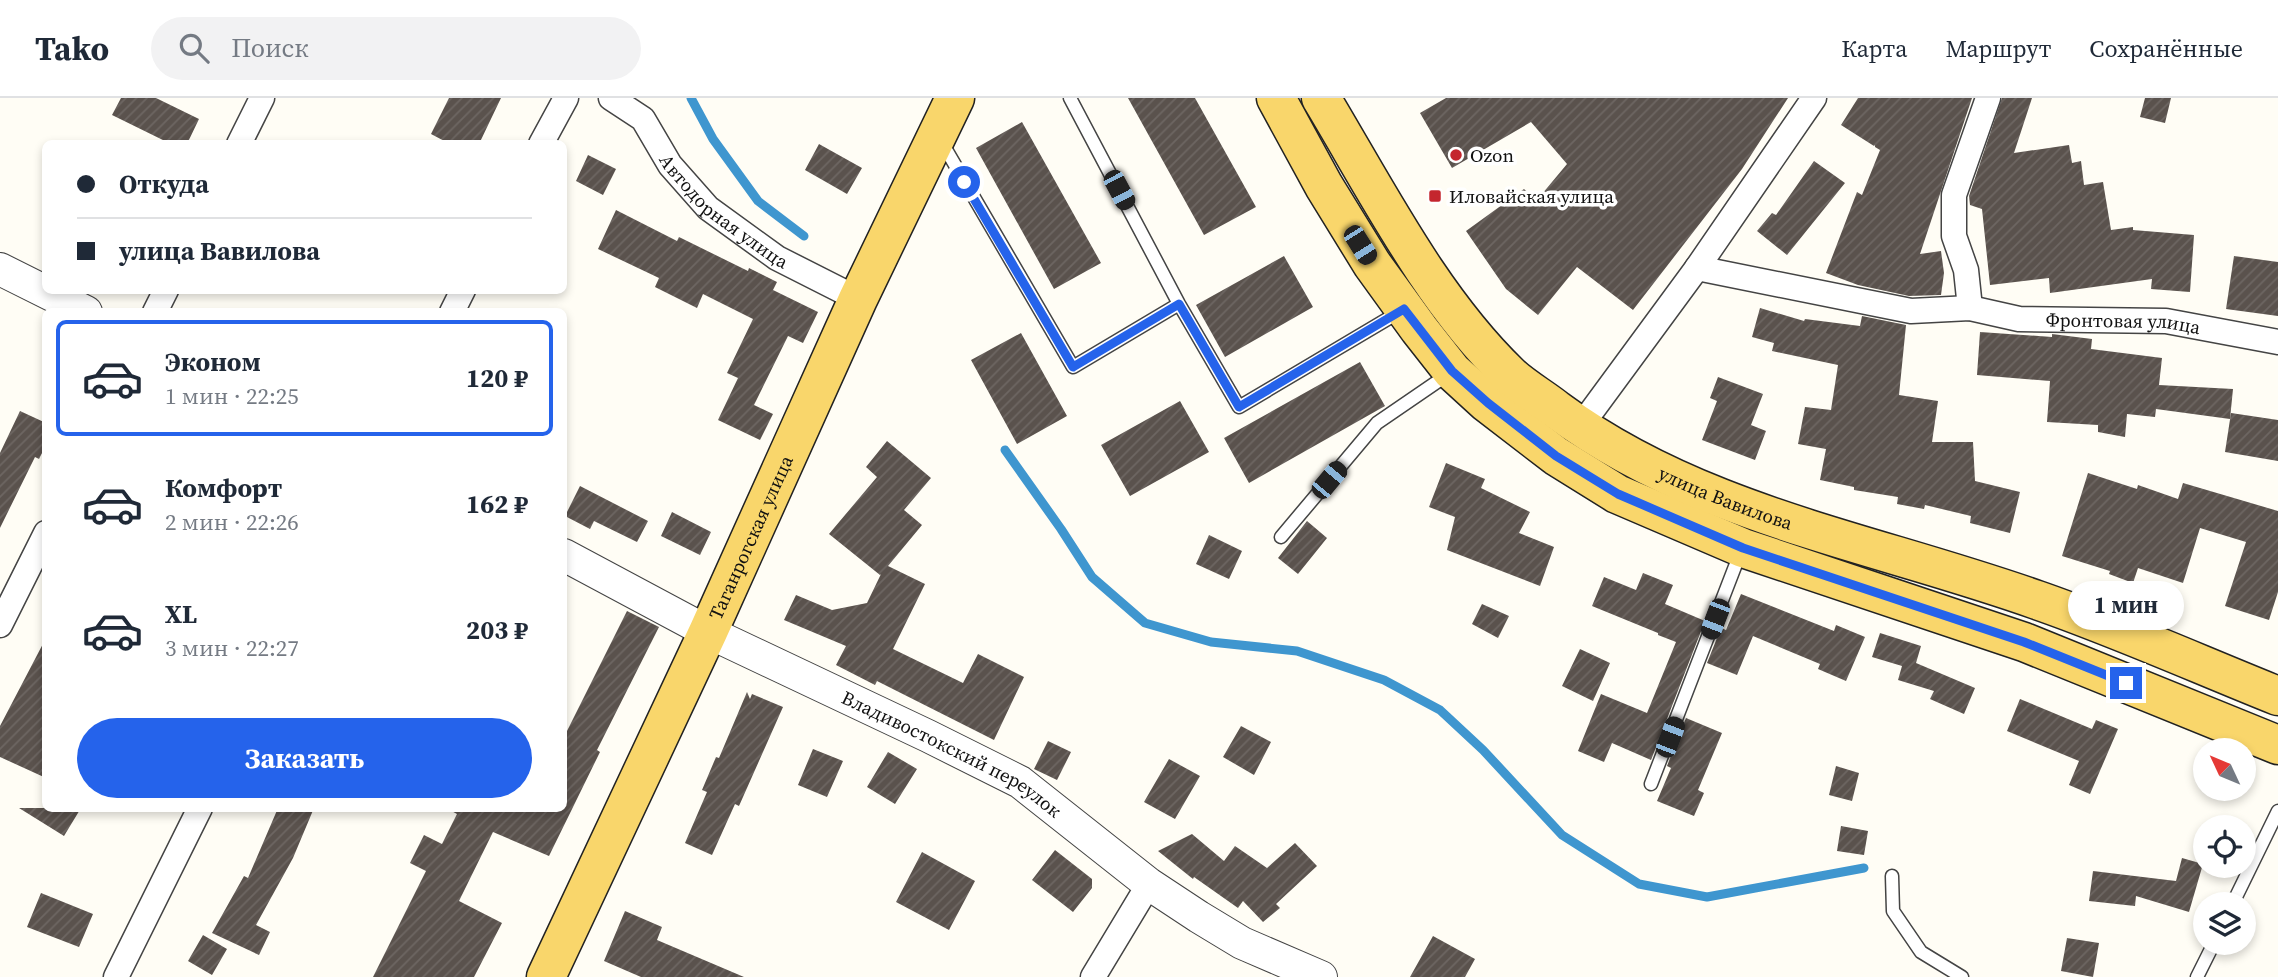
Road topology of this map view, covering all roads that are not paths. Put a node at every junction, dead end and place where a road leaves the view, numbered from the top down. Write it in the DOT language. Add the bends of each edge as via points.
graph roads {
  1 [pos="262,98"];
  2 [pos="565,98"];
  3 [pos="611,98"];
  4 [pos="955,98"];
  5 [pos="1070,98"];
  6 [pos="1276,98"];
  7 [pos="1321,98"];
  8 [pos="1814,98"];
  9 [pos="1988,98"];
  10 [pos="937,135"];
  11 [pos="241,140"];
  12 [pos="543,140"];
  13 [pos="1697,268"];
  14 [pos="0,269"];
  15 [pos="42,290"];
  16 [pos="50,294"];
  17 [pos="858,299"];
  18 [pos="1179,304"];
  19 [pos="78,308"];
  20 [pos="1970,308"];
  21 [pos="1404,309"];
  22 [pos="2278,342"];
  23 [pos="1452,371"];
  24 [pos="1580,427"];
  25 [pos="1281,537"];
  26 [pos="42,541"];
  27 [pos="1743,548"];
  28 [pos="567,557"];
  29 [pos="0,625"];
  30 [pos="708,632"];
  31 [pos="2278,696"];
  32 [pos="2278,745"];
  33 [pos="1651,784"];
  34 [pos="2278,811"];
  35 [pos="198,812"];
  36 [pos="1892,876"];
  37 [pos="1149,884"];
  38 [pos="2238,892"];
  39 [pos="2208,955"];
  40 [pos="116,977"];
  41 [pos="546,977"];
  42 [pos="1093,977"];
  43 [pos="1321,977"];
  44 [pos="1962,977"];
  45 [pos="2197,977"];
  1 -- 11 [label="street"];
  2 -- 12 [label="street"];
  3 -- 17 [label="street, Автодорная улица" via="643,119 670,164 708,208 777,258"];
  4 -- 10 [label="main road, Таганрогская улица"];
  5 -- 18 [label="lane"];
  6 -- 21 [label="main road, улица Вавилова" via="1324,186"];
  7 -- 24 [label="main road, улица Вавилова" via="1450,309 1511,376"];
  8 -- 13 [label="street"];
  9 -- 20 [label="street" via="1954,195 1954,236 1966,270"];
  10 -- 17 [label="main road, Таганрогская улица"];
  10 -- 18 [label="lane" via="1073,367"];
  13 -- 20 [label="street, Фронтовая улица" via="1911,311"];
  13 -- 24 [label="street"];
  14 -- 15 [label="street"];
  16 -- 19 [label="street"];
  17 -- 30 [label="main road, Таганрогская улица"];
  18 -- 21 [label="lane" via="1239,407"];
  20 -- 22 [label="street, Фронтовая улица" via="2020,319 2166,321"];
  21 -- 23 [label="main road, улица Вавилова"];
  23 -- 25 [label="lane" via="1377,423"];
  23 -- 27 [label="main road, улица Вавилова" via="1546,449 1618,494"];
  24 -- 31 [label="main road, улица Вавилова" via="1666,476 1755,512 2037,599"];
  26 -- 29 [label="street"];
  27 -- 32 [label="main road, улица Вавилова" via="2024,642"];
  27 -- 33 [label="lane"];
  28 -- 30 [label="street, Владивостокский переулок"];
  30 -- 37 [label="street, Владивостокский переулок" via="1020,782"];
  30 -- 41 [label="main road, Таганрогская улица"];
  34 -- 38 [label="lane"];
  35 -- 40 [label="street"];
  36 -- 44 [label="lane" via="1893,911 1921,951"];
  37 -- 42 [label="street"];
  37 -- 43 [label="street, Владивостокский переулок" via="1242,943"];
  39 -- 45 [label="lane"];
}
